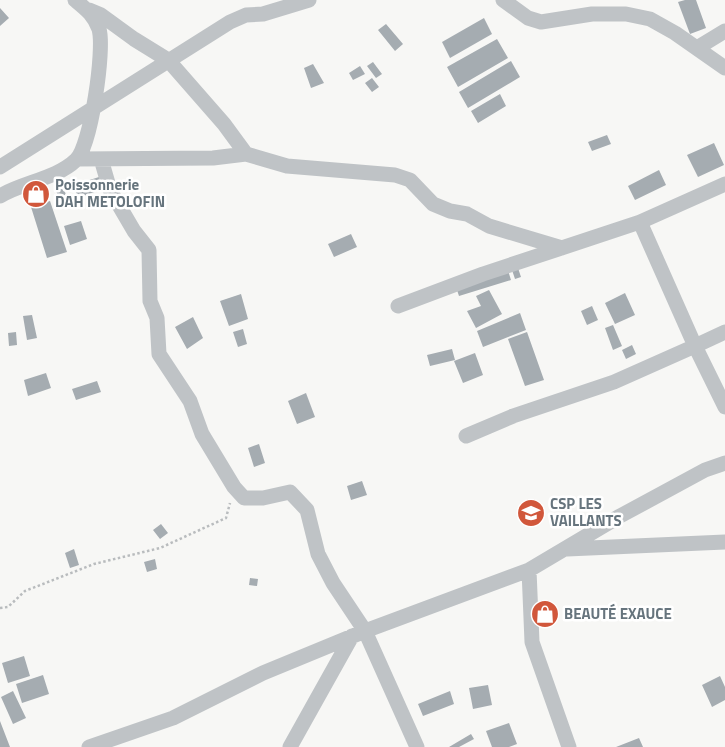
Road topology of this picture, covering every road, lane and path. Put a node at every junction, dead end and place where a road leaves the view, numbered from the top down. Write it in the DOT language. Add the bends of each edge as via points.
graph roads {
  1 [pos="76,0"];
  2 [pos="309,0"];
  3 [pos="503,0"];
  4 [pos="256,7"];
  5 [pos="89,10"];
  6 [pos="725,31"];
  7 [pos="697,48"];
  8 [pos="168,60"];
  9 [pos="725,68"];
  10 [pos="93,108"];
  11 [pos="246,154"];
  12 [pos="78,159"];
  13 [pos="101,159"];
  14 [pos="0,167"];
  15 [pos="725,184"];
  16 [pos="0,196"];
  17 [pos="640,222"];
  18 [pos="562,248"];
  19 [pos="398,306"];
  20 [pos="725,332"];
  21 [pos="695,346"];
  22 [pos="725,407"];
  23 [pos="466,436"];
  24 [pos="725,463"];
  25 [pos="234,487"];
  26 [pos="725,542"];
  27 [pos="566,549"];
  28 [pos="529,570"];
  29 [pos="0,608"];
  30 [pos="358,634"];
  31 [pos="90,747"];
  32 [pos="290,747"];
  33 [pos="417,747"];
  34 [pos="569,747"];
  1 -- 5 [label="street"];
  2 -- 4 [label="street"];
  3 -- 7 [label="street" via="528,18 541,22 592,14 642,17"];
  4 -- 8 [label="street"];
  5 -- 8 [label="street"];
  5 -- 10 [label="street" via="102,41"];
  6 -- 7 [label="street"];
  7 -- 9 [label="street"];
  8 -- 10 [label="street"];
  8 -- 11 [label="street"];
  10 -- 12 [label="street"];
  10 -- 14 [label="street"];
  11 -- 13 [label="street" via="213,158"];
  11 -- 18 [label="street" via="287,166 395,175 410,180 433,204 467,214 489,226"];
  12 -- 13 [label="street"];
  12 -- 16 [label="street" via="65,168"];
  13 -- 25 [label="street" via="110,190 149,250 150,301 157,318 159,354 190,401 202,434"];
  15 -- 17 [label="street"];
  17 -- 18 [label="street"];
  17 -- 21 [label="street"];
  18 -- 19 [label="street"];
  20 -- 21 [label="street"];
  21 -- 22 [label="street"];
  21 -- 23 [label="street" via="614,382"];
  24 -- 27 [label="street" via="705,470 629,511"];
  25 -- 29 [label="path" via="226,518 160,548 94,564 26,591 8,607"];
  25 -- 30 [label="street" via="244,498 290,492 307,510 318,554"];
  26 -- 27 [label="street"];
  27 -- 28 [label="street"];
  28 -- 30 [label="street"];
  28 -- 34 [label="street" via="532,642"];
  30 -- 31 [label="street" via="263,673 173,718"];
  30 -- 32 [label="street"];
  30 -- 33 [label="street"];
}
